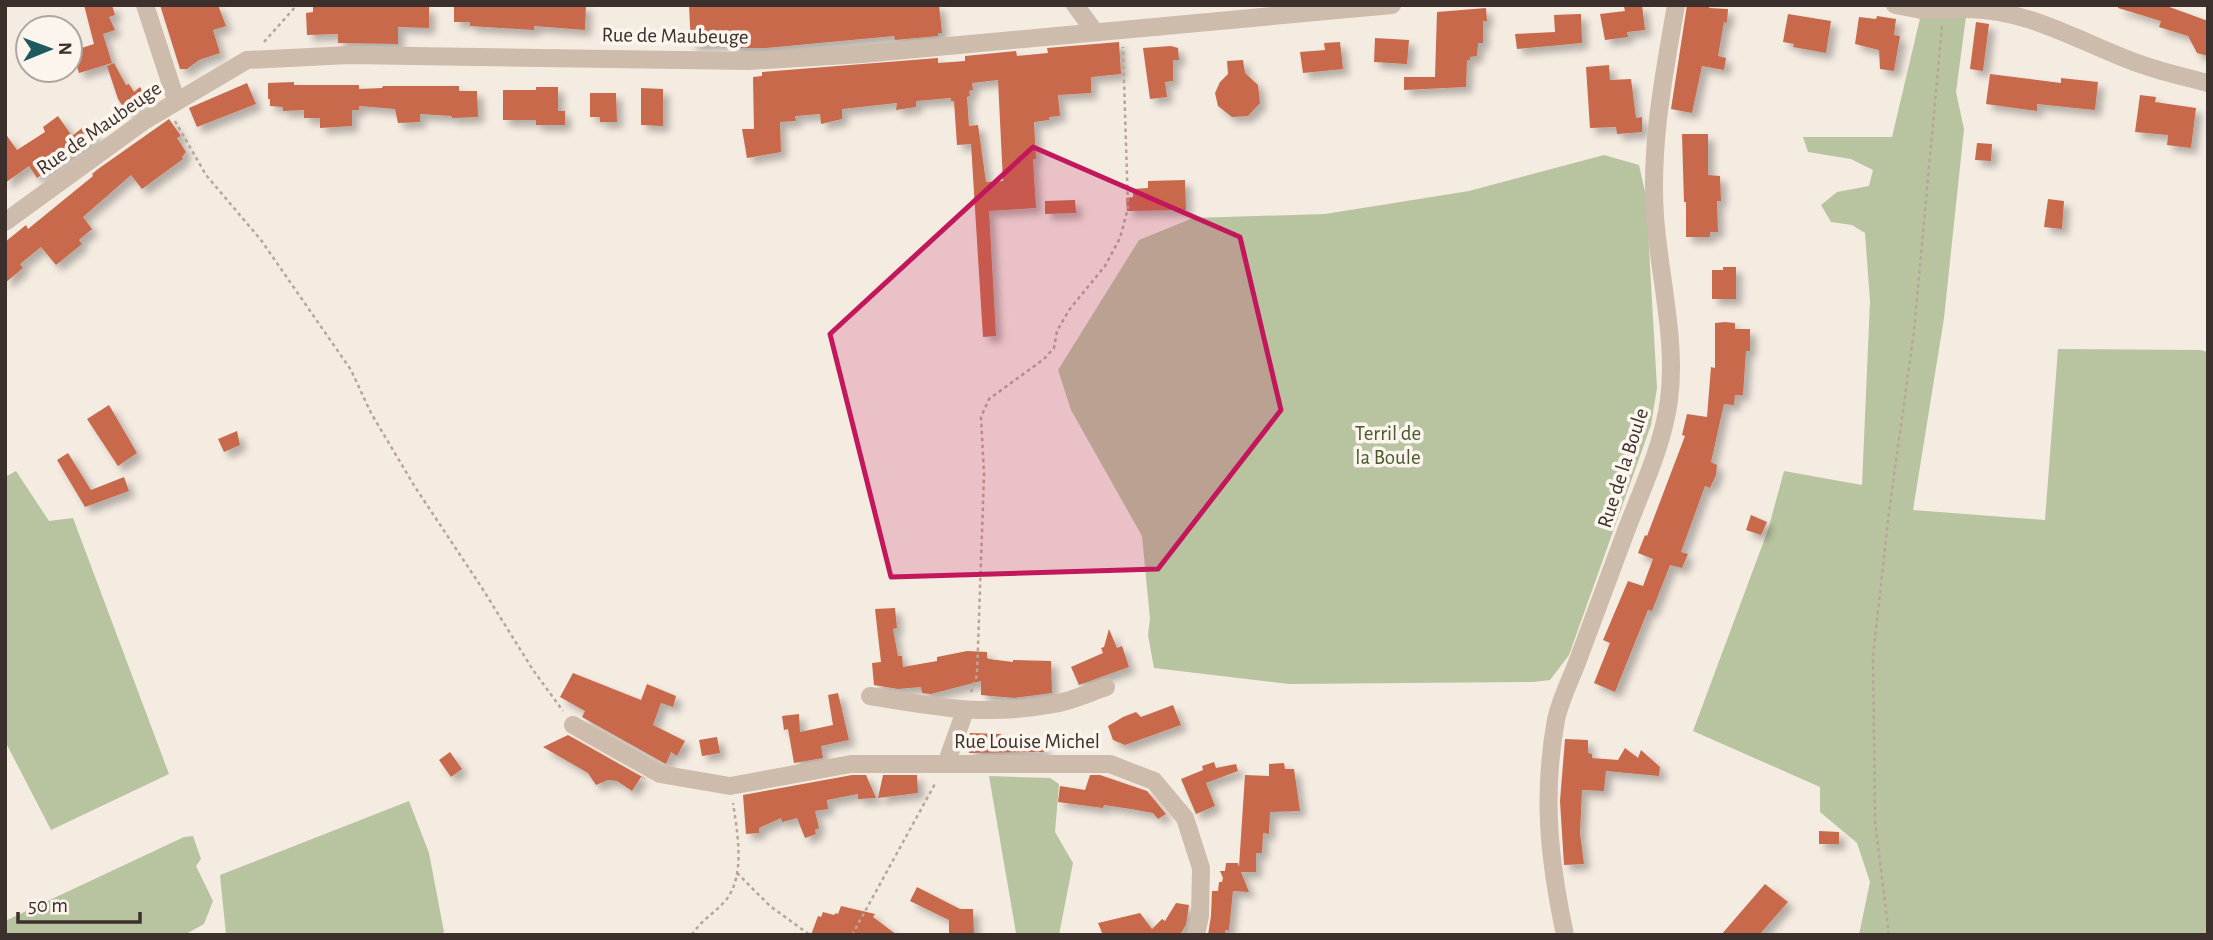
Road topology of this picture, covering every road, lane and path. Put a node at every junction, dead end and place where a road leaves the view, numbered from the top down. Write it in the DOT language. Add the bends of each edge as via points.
graph roads {
  1 [pos="145,5"];
  2 [pos="297,5"];
  3 [pos="1075,5"];
  4 [pos="1392,5"];
  5 [pos="1676,5"];
  6 [pos="1895,5"];
  7 [pos="1942,24"];
  8 [pos="1123,30"];
  9 [pos="1095,32"];
  10 [pos="247,60"];
  11 [pos="2208,83"];
  12 [pos="171,104"];
  13 [pos="5,222"];
  14 [pos="1106,687"];
  15 [pos="870,696"];
  16 [pos="965,711"];
  17 [pos="573,725"];
  18 [pos="946,764"];
  19 [pos="730,786"];
  20 [pos="737,873"];
  21 [pos="692,935"];
  22 [pos="810,935"];
  23 [pos="852,935"];
  24 [pos="1196,935"];
  25 [pos="1565,935"];
  26 [pos="1889,935"];
  1 -- 12 [label="street"];
  2 -- 10 [label="path"];
  3 -- 9 [label="street"];
  4 -- 8 [label="street, Rue de Maubeuge"];
  5 -- 25 [label="street, Rue de la Boule" via="1654,151 1669,399 1653,460 1557,717 1548,776 1548,824 1552,874"];
  6 -- 11 [label="street, bridge" via="1922,10 1990,9 2017,15 2141,64"];
  7 -- 26 [label="path" via="1914,331 1873,656 1875,821"];
  8 -- 9 [label="street, Rue de Maubeuge"];
  8 -- 16 [label="path" via="1128,208 1120,238 1105,266 1069,310 1054,348 989,399 981,417 984,475 977,675"];
  9 -- 10 [label="street, Rue de Maubeuge" via="749,61 349,55"];
  10 -- 12 [label="street, Rue de Maubeuge"];
  12 -- 13 [label="street, Rue de Maubeuge"];
  12 -- 17 [label="path" via="206,175 261,240 351,370 409,478"];
  14 -- 16 [label="street" via="1057,704"];
  15 -- 16 [label="street"];
  16 -- 18 [label="street"];
  17 -- 19 [label="street" via="660,774"];
  18 -- 19 [label="street, Rue Louise Michel" via="850,764"];
  18 -- 23 [label="path"];
  18 -- 24 [label="street, Rue Louise Michel" via="1110,764 1154,781 1185,818 1201,868"];
  19 -- 20 [label="path" via="737,827"];
  20 -- 21 [label="path" via="729,896 701,920"];
  20 -- 22 [label="path" via="770,906"];
}
